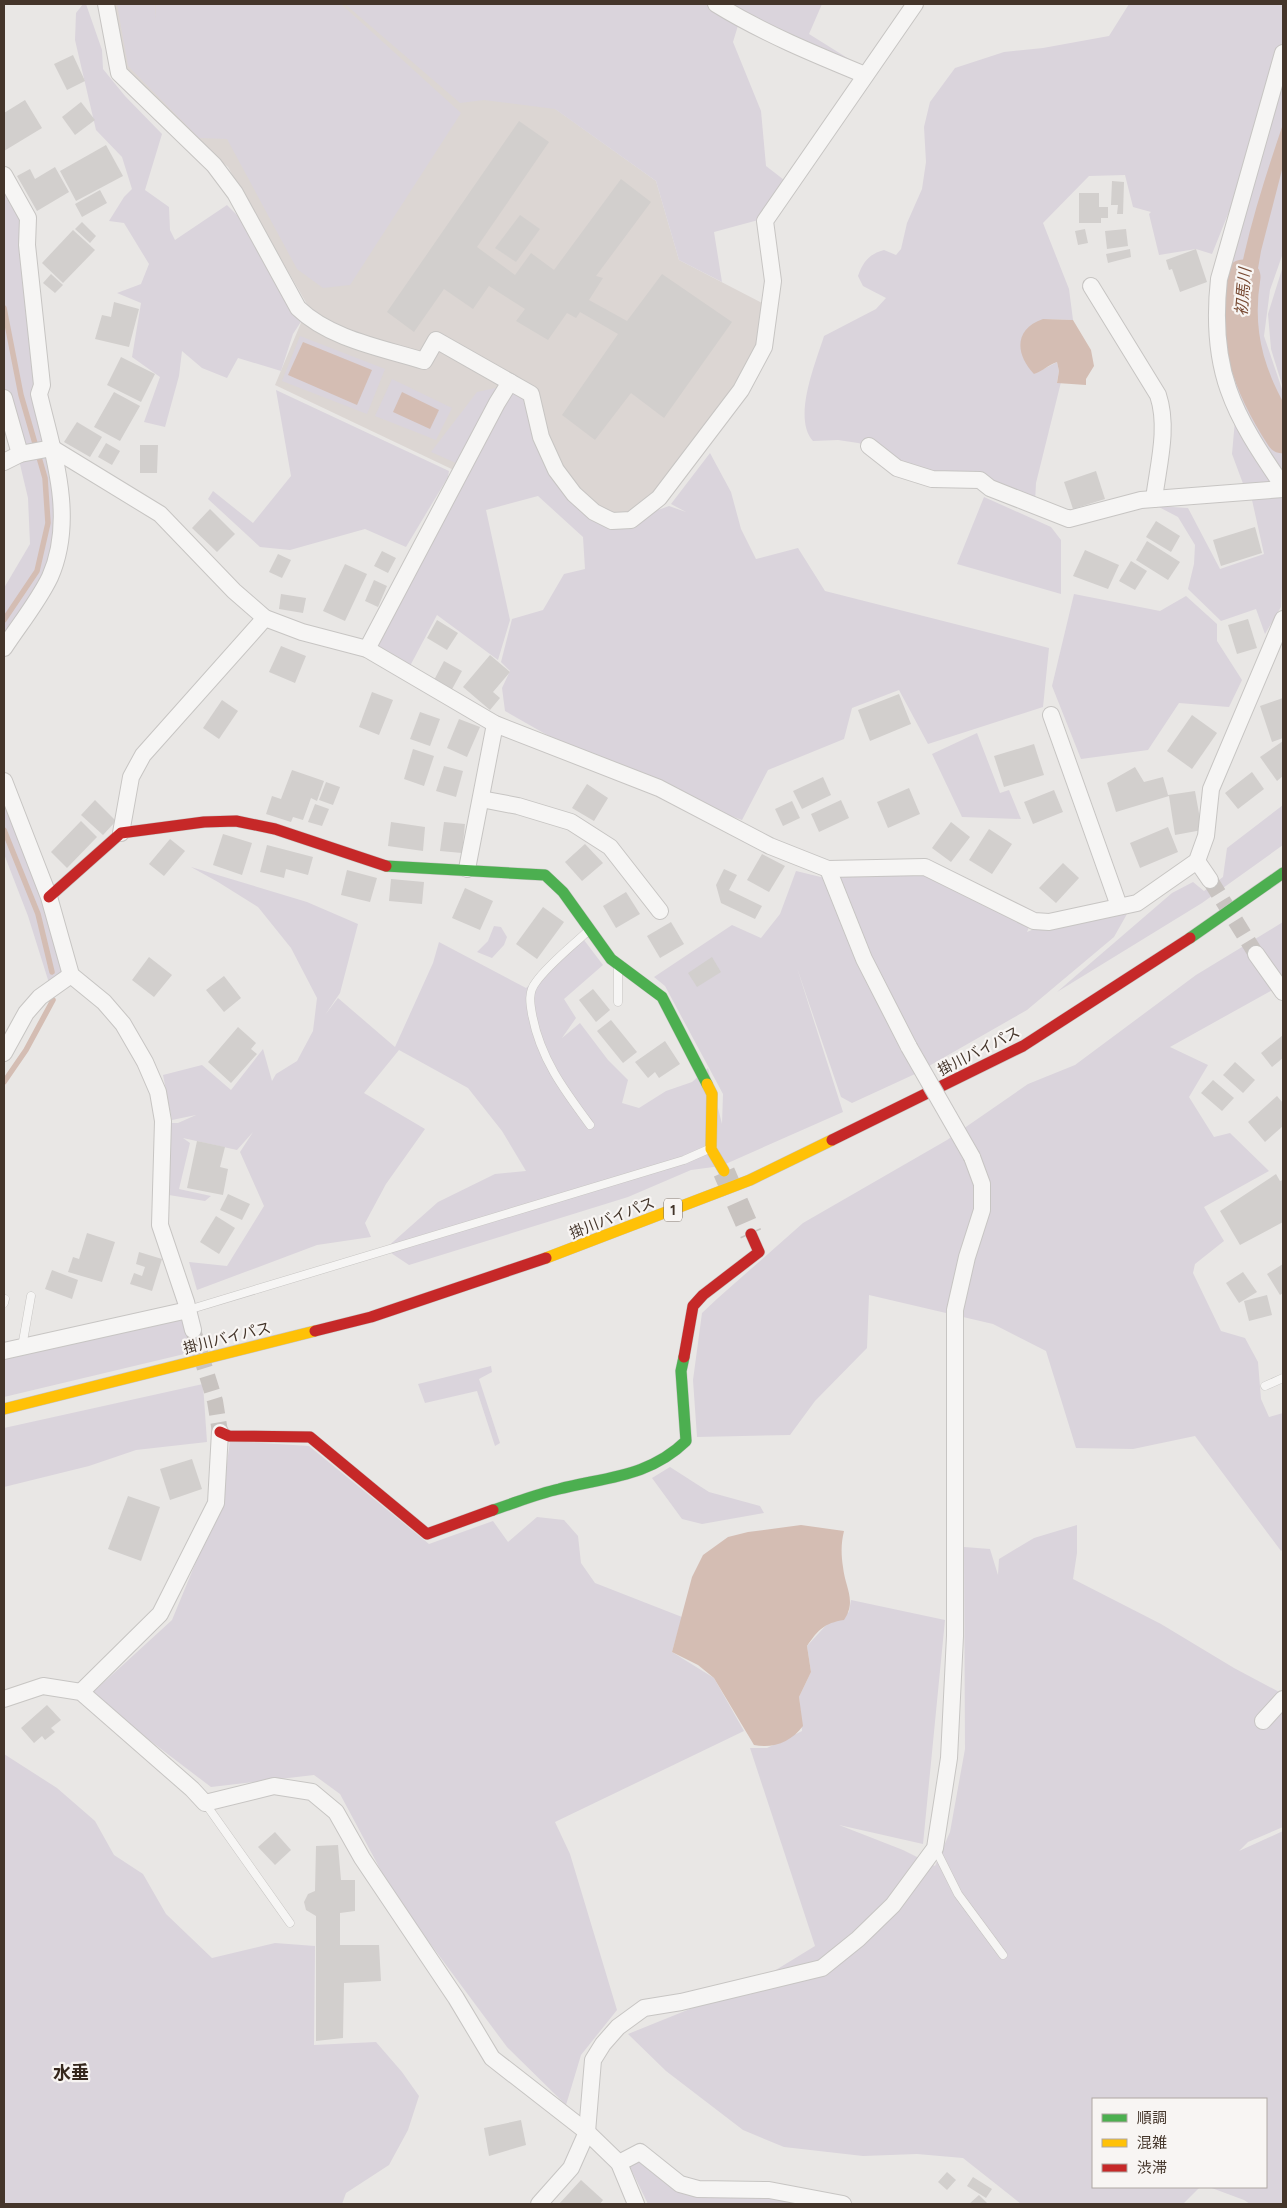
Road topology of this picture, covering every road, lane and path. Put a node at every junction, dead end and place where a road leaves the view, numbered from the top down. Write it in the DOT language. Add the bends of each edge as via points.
graph roads {
  1 [pos="106,4"];
  2 [pos="716,4"];
  3 [pos="914,4"];
  4 [pos="1283,53"];
  5 [pos="865,75"];
  6 [pos="4,176"];
  7 [pos="1091,286"];
  8 [pos="510,382"];
  9 [pos="4,398"];
  10 [pos="869,446"];
  11 [pos="48,448"];
  12 [pos="20,454"];
  13 [pos="4,462"];
  14 [pos="1283,487"];
  15 [pos="1154,499"];
  16 [pos="265,618"];
  17 [pos="1283,619"];
  18 [pos="4,648"];
  19 [pos="367,649"];
  20 [pos="1051,715"];
  21 [pos="495,724"];
  22 [pos="4,781"];
  23 [pos="481,799"];
  24 [pos="121,833"];
  25 [pos="1197,861"];
  26 [pos="468,869"];
  27 [pos="828,869"];
  28 [pos="1283,873"];
  29 [pos="1210,880"];
  30 [pos="49,897"];
  31 [pos="1119,906"];
  32 [pos="660,911"];
  33 [pos="589,930"];
  34 [pos="1256,954"];
  35 [pos="618,964"];
  36 [pos="71,975"];
  37 [pos="1283,992"];
  38 [pos="618,1002"];
  39 [pos="1082,1022"];
  40 [pos="5,1046"];
  41 [pos="1023,1046"];
  42 [pos="590,1125"];
  43 [pos="711,1149"];
  44 [pos="724,1171"];
  45 [pos="751,1234"];
  46 [pos="32,1296"];
  47 [pos="188,1310"];
  48 [pos="193,1330"];
  49 [pos="22,1347"];
  50 [pos="4,1351"];
  51 [pos="1283,1378"];
  52 [pos="1265,1386"];
  53 [pos="4,1409"];
  54 [pos="220,1432"];
  55 [pos="81,1692"];
  56 [pos="4,1699"];
  57 [pos="1283,1699"];
  58 [pos="1263,1721"];
  59 [pos="205,1803"];
  60 [pos="935,1848"];
  61 [pos="290,1923"];
  62 [pos="1003,1955"];
  63 [pos="587,2132"];
  64 [pos="619,2163"];
  65 [pos="539,2204"];
  66 [pos="636,2204"];
  67 [pos="844,2204"];
  1 -- 8 [label="street" via="119,73 214,165 235,193 298,308 311,321 357,340 424,361 436,340"];
  2 -- 5 [label="street" via="740,19"];
  3 -- 5 [label="street"];
  4 -- 14 [label="street" via="1219,280 1216,316 1218,349 1230,398 1253,443"];
  5 -- 8 [label="street" via="765,220 774,281 764,347 741,390 659,498 631,520 612,521 594,512 574,494 556,470 540,437 531,394"];
  6 -- 11 [label="street" via="28,218 27,246 42,384 39,394"];
  7 -- 15 [label="street" via="1161,403 1163,426"];
  8 -- 19 [label="street"];
  9 -- 12 [label="street"];
  10 -- 15 [label="street" via="897,468 932,479 980,480 990,488 1069,519"];
  11 -- 12 [label="street"];
  11 -- 16 [label="street" via="160,514 234,591"];
  11 -- 18 [label="street" via="63,505 60,544 50,577"];
  12 -- 13 [label="street"];
  14 -- 15 [label="street"];
  16 -- 19 [label="street" via="302,632"];
  16 -- 24 [label="street" via="143,755 131,777"];
  17 -- 25 [label="street" via="1211,788 1206,836"];
  19 -- 21 [label="street"];
  20 -- 31 [label="street"];
  21 -- 23 [label="street"];
  21 -- 27 [label="street" via="659,788 770,846"];
  22 -- 30 [label="street"];
  23 -- 26 [label="street"];
  23 -- 32 [label="street" via="571,822 610,847"];
  24 -- 26 [label="main road" via="204,822 236,822 276,829 390,867"];
  24 -- 30 [label="main road"];
  25 -- 29 [label="street"];
  25 -- 31 [label="street" via="1136,903"];
  26 -- 33 [label="main road" via="545,875 564,892"];
  27 -- 31 [label="street" via="926,867 1034,921 1049,922"];
  27 -- 60 [label="street, bridge" via="864,959 909,1047 972,1157 982,1184 982,1210 955,1310 955,1636 949,1758"];
  28 -- 41 [label="main road, 掛川バイパス / 1" via="1212,924"];
  30 -- 36 [label="street"];
  33 -- 35 [label="main road"];
  33 -- 42 [label="lane" via="535,982 529,997 536,1036 559,1084"];
  34 -- 37 [label="street"];
  35 -- 38 [label="lane"];
  35 -- 43 [label="main road" via="662,997 712,1094"];
  36 -- 40 [label="street" via="40,997"];
  36 -- 47 [label="street" via="104,1002 123,1024 158,1092 163,1121 160,1225"];
  39 -- 41 [label="main road"];
  41 -- 53 [label="main road, 掛川バイパス / 1" via="750,1180 565,1252 371,1317"];
  43 -- 44 [label="main road"];
  43 -- 47 [label="lane" via="684,1160"];
  45 -- 54 [label="main road" via="759,1252 693,1306 681,1371 686,1441 676,1453 643,1470 557,1490 427,1534 310,1437 229,1436"];
  46 -- 49 [label="lane"];
  47 -- 48 [label="street"];
  47 -- 49 [label="street"];
  49 -- 50 [label="street"];
  51 -- 52 [label="lane"];
  54 -- 55 [label="street" via="216,1503 160,1614"];
  55 -- 56 [label="street" via="43,1686"];
  55 -- 59 [label="street"];
  57 -- 58 [label="street"];
  59 -- 61 [label="lane"];
  59 -- 63 [label="street" via="274,1786 312,1792 336,1812 362,1858 456,1998 492,2058"];
  60 -- 62 [label="lane" via="958,1894"];
  60 -- 63 [label="street" via="892,1905 858,1939 822,1968 644,2008 618,2027 593,2060"];
  63 -- 64 [label="street"];
  63 -- 65 [label="street" via="571,2168"];
  64 -- 66 [label="street"];
  64 -- 67 [label="street" via="640,2152 680,2184 698,2189 769,2190"];
}
